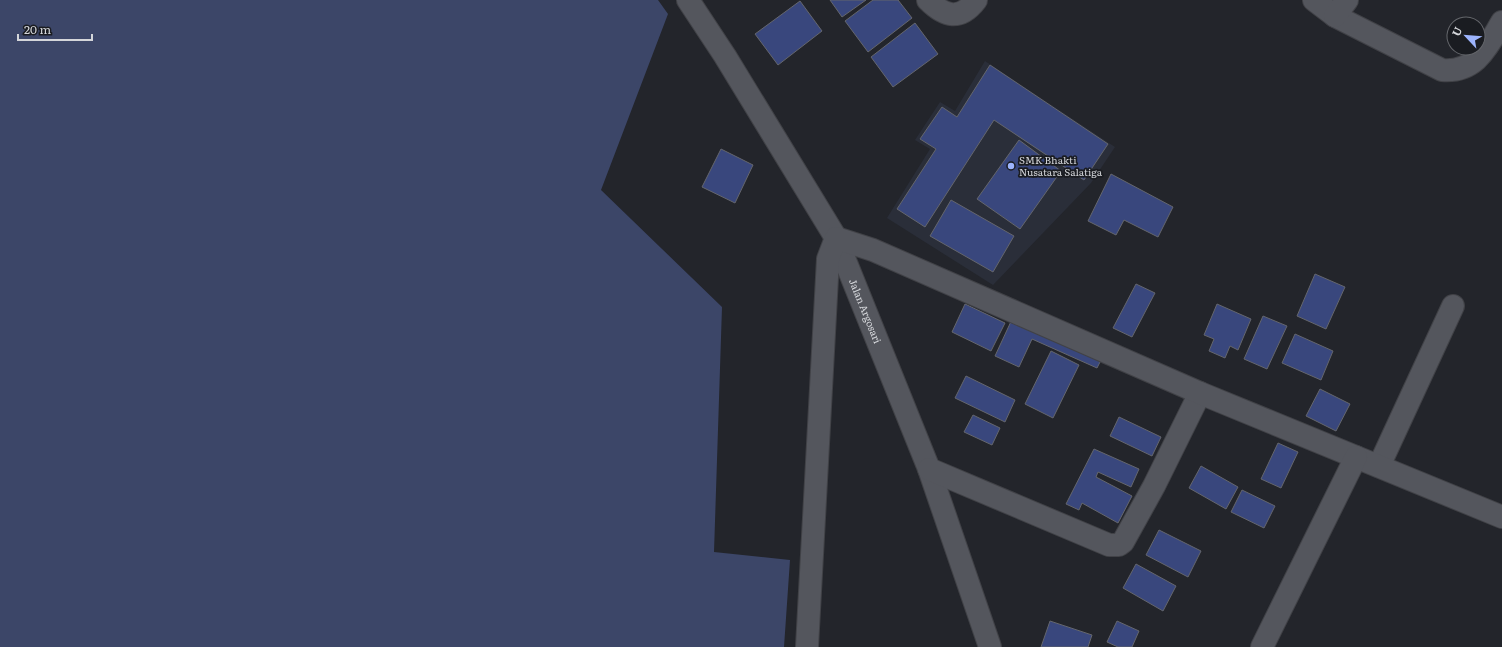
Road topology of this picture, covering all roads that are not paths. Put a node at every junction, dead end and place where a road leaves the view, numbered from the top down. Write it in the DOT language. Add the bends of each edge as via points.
graph roads {
  1 [pos="688,0"];
  2 [pos="928,0"];
  3 [pos="976,0"];
  4 [pos="1314,0"];
  5 [pos="1341,8"];
  6 [pos="1502,22"];
  7 [pos="836,238"];
  8 [pos="1454,306"];
  9 [pos="1200,393"];
  10 [pos="1356,457"];
  11 [pos="1378,466"];
  12 [pos="929,469"];
  13 [pos="1502,517"];
  14 [pos="807,647"];
  15 [pos="990,647"];
  16 [pos="1262,647"];
  1 -- 7 [label="street, Jalan Argosari"];
  2 -- 3 [label="street" via="948,14 959,14 968,10"];
  4 -- 5 [label="street"];
  5 -- 6 [label="street" via="1442,70 1455,71 1470,64 1482,54"];
  7 -- 9 [label="street" via="873,250"];
  7 -- 12 [label="street, Jalan Argosari"];
  7 -- 14 [label="street" via="828,259"];
  8 -- 11 [label="street"];
  9 -- 10 [label="street"];
  9 -- 12 [label="street" via="1154,486 1119,545 1109,545"];
  10 -- 11 [label="street"];
  10 -- 16 [label="street"];
  11 -- 13 [label="street"];
  12 -- 15 [label="street, Jalan Argosari"];
}
